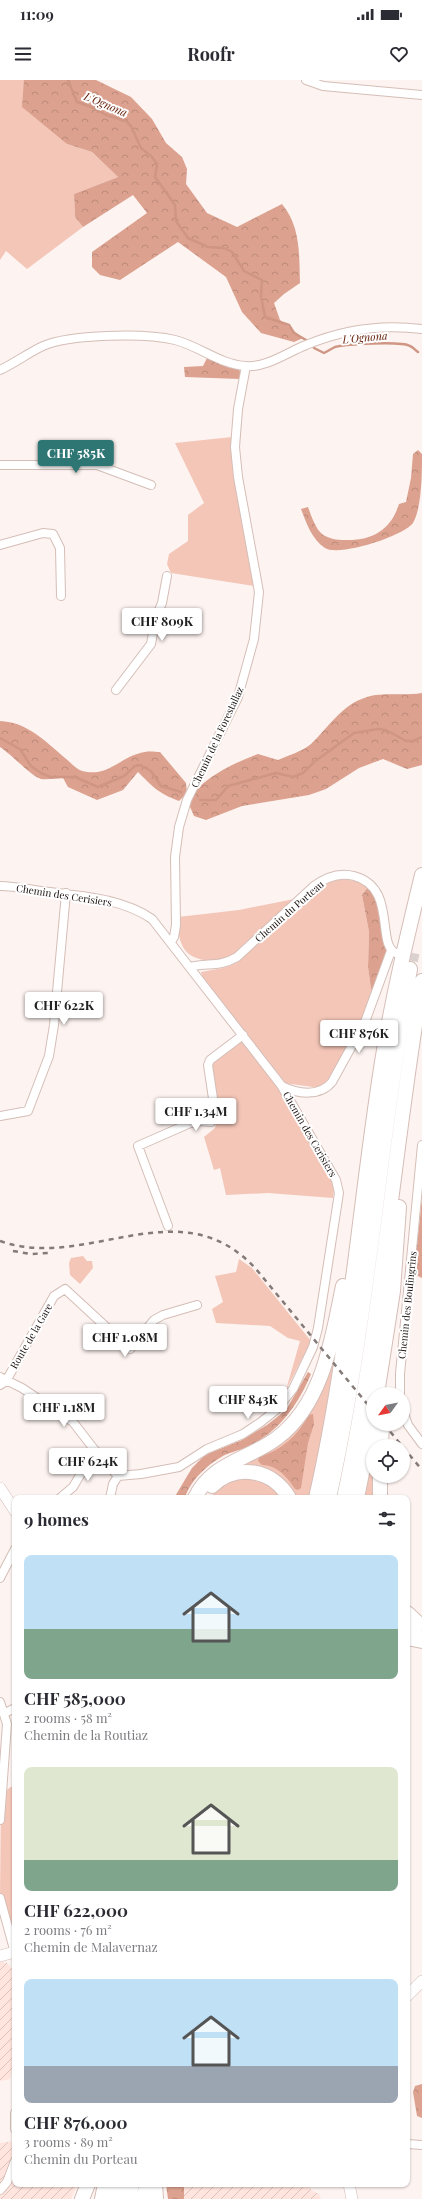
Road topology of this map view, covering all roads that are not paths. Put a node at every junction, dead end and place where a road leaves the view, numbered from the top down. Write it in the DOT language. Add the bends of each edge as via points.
graph roads {
  1 [pos="306,80"];
  2 [pos="422,95"];
  3 [pos="422,329"];
  4 [pos="246,366"];
  5 [pos="0,370"];
  6 [pos="0,465"];
  7 [pos="151,485"];
  8 [pos="0,545"];
  9 [pos="167,576"];
  10 [pos="61,596"];
  11 [pos="116,690"];
  12 [pos="422,875"];
  13 [pos="0,886"];
  14 [pos="66,893"];
  15 [pos="422,907"];
  16 [pos="171,942"];
  17 [pos="190,967"];
  18 [pos="422,981"];
  19 [pos="243,1035"];
  20 [pos="409,1063"];
  21 [pos="281,1085"];
  22 [pos="0,1116"];
  23 [pos="422,1145"];
  24 [pos="362,1200"];
  25 [pos="168,1226"];
  26 [pos="393,1291"];
  27 [pos="197,1305"];
  28 [pos="2,1381"];
  29 [pos="378,1387"];
  30 [pos="385,1387"];
  31 [pos="400,1387"];
  32 [pos="410,1427"];
  33 [pos="370,1431"];
  34 [pos="422,1444"];
  35 [pos="95,1450"];
  36 [pos="118,1476"];
  37 [pos="380,1483"];
  38 [pos="0,1488"];
  39 [pos="64,1495"];
  40 [pos="111,1495"];
  41 [pos="197,1495"];
  42 [pos="206,1495"];
  43 [pos="287,1495"];
  44 [pos="317,1495"];
  45 [pos="331,1495"];
  46 [pos="345,1495"];
  47 [pos="358,1495"];
  48 [pos="380,1495"];
  49 [pos="12,1506"];
  50 [pos="12,1555"];
  51 [pos="0,1578"];
  52 [pos="410,1618"];
  53 [pos="415,1627"];
  54 [pos="410,1639"];
  55 [pos="422,1641"];
  56 [pos="0,1702"];
  57 [pos="12,1710"];
  58 [pos="5,1713"];
  59 [pos="1,1766"];
  60 [pos="0,1820"];
  61 [pos="0,1898"];
  62 [pos="12,1941"];
  63 [pos="12,1953"];
  64 [pos="0,1956"];
  65 [pos="422,1981"];
  66 [pos="410,1993"];
  67 [pos="410,2144"];
  68 [pos="422,2145"];
  69 [pos="12,2169"];
  70 [pos="87,2187"];
  71 [pos="104,2187"];
  72 [pos="117,2187"];
  73 [pos="131,2187"];
  74 [pos="146,2187"];
  75 [pos="155,2187"];
  76 [pos="0,2190"];
  77 [pos="82,2199"];
  78 [pos="102,2199"];
  79 [pos="115,2199"];
  80 [pos="129,2199"];
  81 [pos="143,2199"];
  82 [pos="156,2199"];
  1 -- 2 [label="street" via="323,86"];
  3 -- 4 [label="street" via="392,326 372,328 308,344 269,362"];
  4 -- 5 [label="street" via="217,358 177,340 136,336 56,342 42,346"];
  4 -- 16 [label="street, Chemin de la Forestallaz" via="238,409 236,447 238,477 259,592 254,639 238,697 187,800 179,827 175,857 176,925"];
  6 -- 7 [label="street" via="97,465"];
  8 -- 10 [label="street" via="43,533 53,534 60,548"];
  9 -- 11 [label="street" via="151,644"];
  12 -- 24 [label="highway" via="388,1026"];
  13 -- 14 [label="street, Chemin des Cerisiers"];
  14 -- 16 [label="street, Chemin des Cerisiers" via="136,909 152,919"];
  14 -- 22 [label="street" via="49,1056 28,1111"];
  15 -- 45 [label="highway" via="395,1062 354,1367"];
  16 -- 17 [label="street, Chemin des Cerisiers"];
  17 -- 19 [label="street, Chemin des Cerisiers"];
  17 -- 21 [label="street, Chemin du Porteau" via="216,965 233,960 314,886 328,877 343,874 362,879 377,892 382,904 387,941 395,952 365,1022 327,1088 310,1093 289,1090"];
  18 -- 20 [label="highway"];
  19 -- 21 [label="street, Chemin des Cerisiers"];
  19 -- 25 [label="street" via="210,1060 208,1065 215,1112 211,1122 199,1120 138,1146"];
  20 -- 26 [label="highway"];
  20 -- 46 [label="highway" via="371,1348"];
  21 -- 36 [label="street, Chemin des Cerisiers" via="336,1180 339,1193 324,1297 313,1347 288,1395 272,1414 255,1427 207,1449 179,1467"];
  23 -- 31 [label="street, Chemin des Boulingrins"];
  24 -- 41 [label="highway" via="327,1356 305,1408 276,1439 210,1476"];
  24 -- 44 [label="highway" via="343,1351"];
  26 -- 29 [label="highway"];
  26 -- 30 [label="highway"];
  27 -- 28 [label="street, Route de la Gare" via="154,1320 130,1349 65,1289 54,1296"];
  28 -- 35 [label="street" via="22,1388 73,1422"];
  32 -- 34 [label="street"];
  33 -- 47 [label="highway"];
  35 -- 36 [label="street"];
  35 -- 39 [label="street" via="73,1487"];
  36 -- 40 [label="street"];
  37 -- 48 [label="highway"];
  38 -- 49 [label="main road"];
  42 -- 43 [label="highway" via="210,1488 222,1479 247,1471 272,1479"];
  50 -- 51 [label="street"];
  52 -- 53 [label="highway"];
  54 -- 55 [label="highway"];
  56 -- 58 [label="street"];
  57 -- 58 [label="street"];
  58 -- 59 [label="street" via="7,1724"];
  59 -- 60 [label="street"];
  61 -- 62 [label="street"];
  63 -- 64 [label="main road"];
  65 -- 66 [label="main road"];
  67 -- 68 [label="street"];
  69 -- 76 [label="street" via="7,2182"];
  70 -- 77 [label="highway"];
  71 -- 78 [label="highway"];
  72 -- 79 [label="highway"];
  73 -- 80 [label="highway"];
  74 -- 81 [label="highway"];
  75 -- 82 [label="highway"];
}
